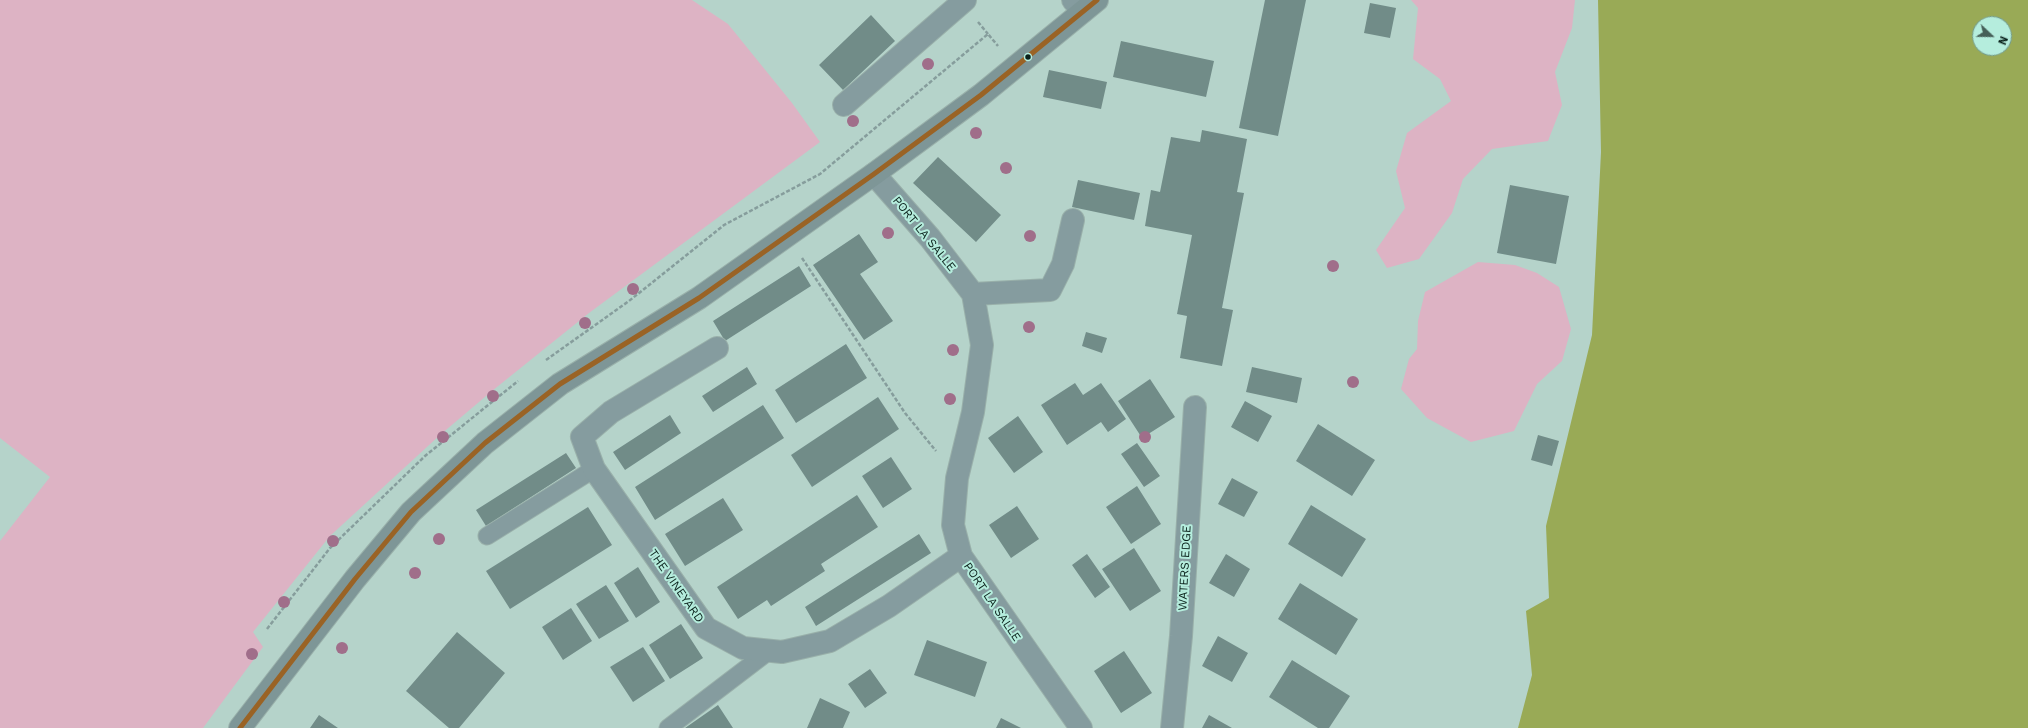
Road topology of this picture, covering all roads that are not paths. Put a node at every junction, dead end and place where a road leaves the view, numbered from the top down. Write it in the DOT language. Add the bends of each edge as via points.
graph roads {
  1 [pos="965,0"];
  2 [pos="1084,4"];
  3 [pos="844,105"];
  4 [pos="874,174"];
  5 [pos="1073,220"];
  6 [pos="973,294"];
  7 [pos="717,348"];
  8 [pos="1194,407"];
  9 [pos="594,469"];
  10 [pos="487,536"];
  11 [pos="961,556"];
  12 [pos="769,651"];
  13 [pos="240,728"];
  14 [pos="668,728"];
  15 [pos="1081,728"];
  16 [pos="1172,728"];
  1 -- 3 [label="street"];
  2 -- 4 [label="main road" via="981,95"];
  4 -- 6 [label="street, PORT LA SALLE" via="930,238"];
  4 -- 13 [label="main road" via="699,298 560,384 485,443 411,512 354,579"];
  5 -- 6 [label="street" via="1063,264 1050,290"];
  6 -- 11 [label="street, PORT LA SALLE" via="982,345 974,412 957,478 953,525"];
  7 -- 9 [label="street, THE VINEYARD" via="611,412 582,437"];
  8 -- 16 [label="street, WATERS EDGE" via="1181,636"];
  9 -- 10 [label="lane"];
  9 -- 12 [label="street, THE VINEYARD" via="706,628 744,648"];
  11 -- 12 [label="street, THE VINEYARD" via="889,606 830,641 782,652"];
  11 -- 15 [label="street, PORT LA SALLE"];
  12 -- 14 [label="lane"];
}
